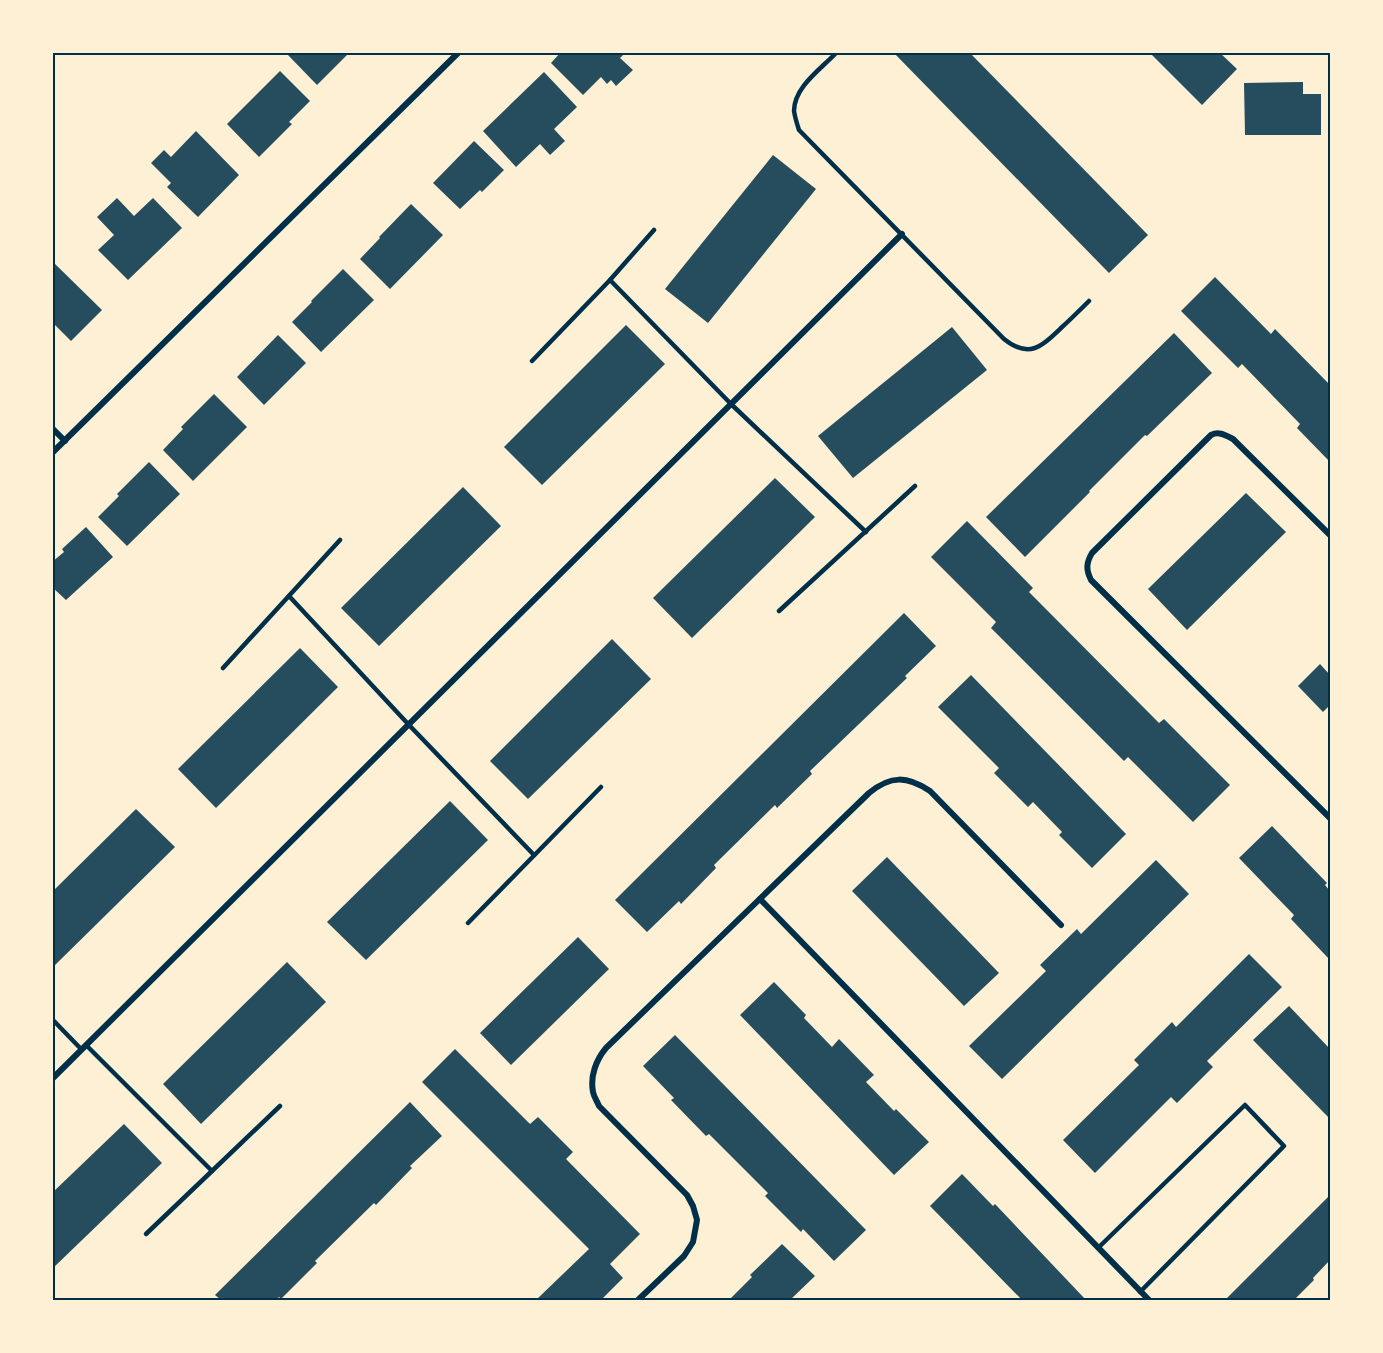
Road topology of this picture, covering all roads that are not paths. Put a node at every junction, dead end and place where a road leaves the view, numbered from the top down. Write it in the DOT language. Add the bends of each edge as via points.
graph roads {
  1 [pos="459,52"];
  2 [pos="836,53"];
  3 [pos="654,230"];
  4 [pos="902,234"];
  5 [pos="609,280"];
  6 [pos="1089,301"];
  7 [pos="532,361"];
  8 [pos="731,404"];
  9 [pos="52,428"];
  10 [pos="65,441"];
  11 [pos="52,453"];
  12 [pos="915,486"];
  13 [pos="866,531"];
  14 [pos="1330,535"];
  15 [pos="340,540"];
  16 [pos="289,596"];
  17 [pos="779,611"];
  18 [pos="223,668"];
  19 [pos="409,724"];
  20 [pos="601,787"];
  21 [pos="1330,819"];
  22 [pos="534,855"];
  23 [pos="760,899"];
  24 [pos="468,924"];
  25 [pos="1061,925"];
  26 [pos="52,1019"];
  27 [pos="84,1048"];
  28 [pos="52,1079"];
  29 [pos="279,1106"];
  30 [pos="212,1171"];
  31 [pos="146,1234"];
  32 [pos="1098,1248"];
  33 [pos="1140,1292"];
  34 [pos="638,1300"];
  35 [pos="1149,1300"];
  1 -- 10 [label="street"];
  2 -- 4 [label="lane" via="799,93 794,113 797,122 800,130"];
  3 -- 5 [label="lane"];
  4 -- 6 [label="lane" via="1004,339 1022,349 1044,344"];
  4 -- 8 [label="street"];
  5 -- 7 [label="lane"];
  5 -- 8 [label="lane"];
  8 -- 13 [label="lane"];
  8 -- 19 [label="street"];
  9 -- 10 [label="street"];
  10 -- 11 [label="street"];
  12 -- 13 [label="lane"];
  13 -- 17 [label="lane"];
  14 -- 21 [label="street" via="1233,438 1215,433 1092,553 1087,572"];
  15 -- 16 [label="lane"];
  16 -- 18 [label="lane"];
  16 -- 19 [label="lane"];
  19 -- 22 [label="lane"];
  19 -- 27 [label="street"];
  20 -- 22 [label="lane"];
  22 -- 24 [label="lane"];
  23 -- 25 [label="street" via="869,793 884,782 900,779 930,791"];
  23 -- 32 [label="street"];
  23 -- 34 [label="street" via="606,1048 595,1065 593,1093 599,1106 687,1195 697,1220 689,1249"];
  26 -- 27 [label="lane"];
  27 -- 28 [label="street"];
  27 -- 30 [label="lane"];
  29 -- 30 [label="lane"];
  30 -- 31 [label="lane"];
  32 -- 33 [label="street"];
  32 -- 33 [label="lane" via="1245,1105 1284,1146"];
  33 -- 35 [label="street"];
}
